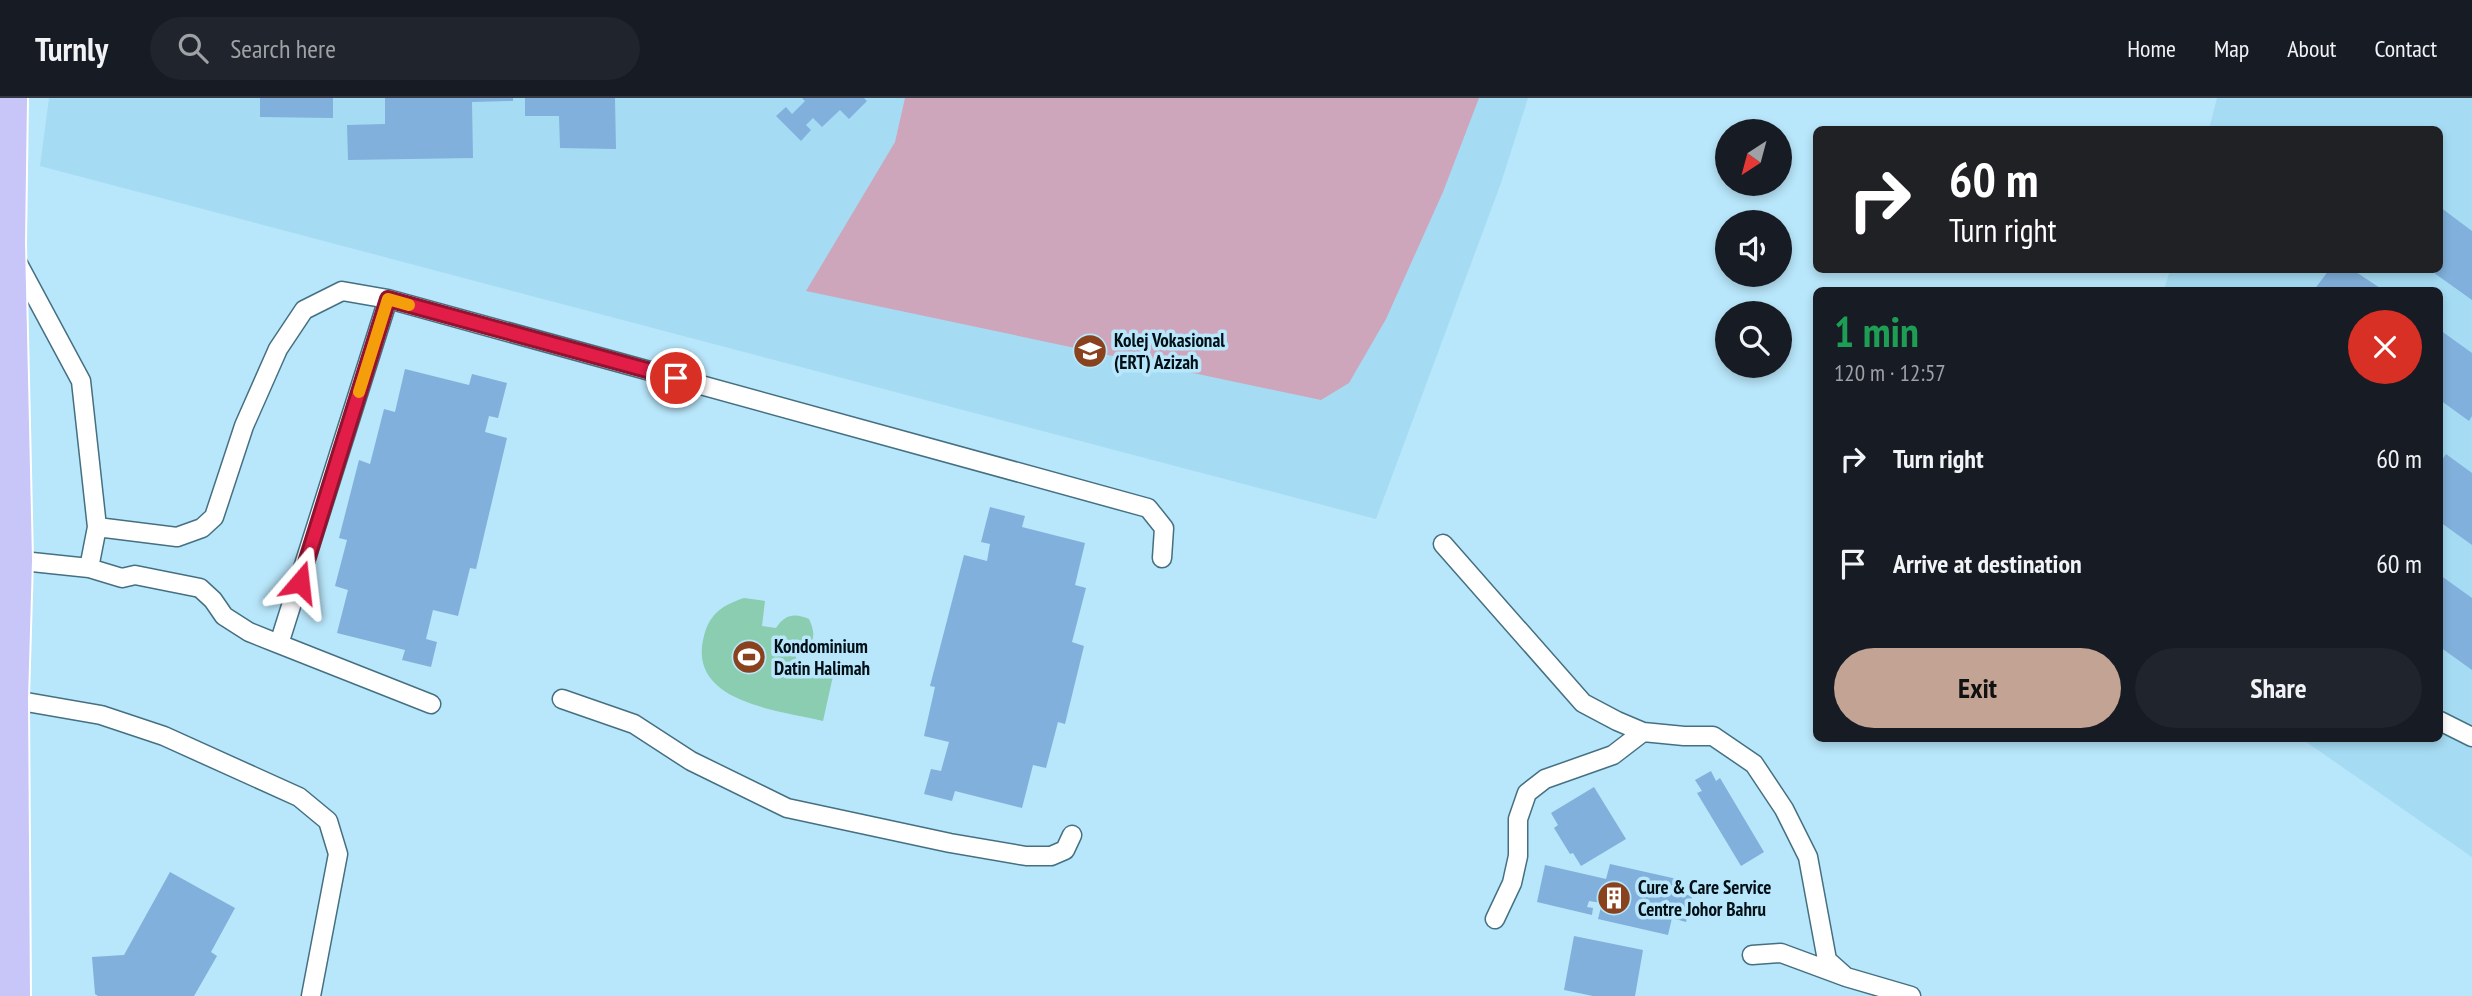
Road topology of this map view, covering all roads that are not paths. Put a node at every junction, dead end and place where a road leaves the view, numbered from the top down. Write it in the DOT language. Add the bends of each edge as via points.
graph roads {
  1 [pos="8,98"];
  2 [pos="6,243"];
  3 [pos="388,299"];
  4 [pos="97,527"];
  5 [pos="1443,544"];
  6 [pos="1162,558"];
  7 [pos="13,560"];
  8 [pos="89,568"];
  9 [pos="279,644"];
  10 [pos="9,699"];
  11 [pos="562,699"];
  12 [pos="432,704"];
  13 [pos="2443,722"];
  14 [pos="1643,732"];
  15 [pos="2472,737"];
  16 [pos="1072,835"];
  17 [pos="1494,919"];
  18 [pos="1752,955"];
  19 [pos="1846,976"];
  20 [pos="11,996"];
  21 [pos="310,996"];
  22 [pos="1911,996"];
  1 -- 2 [label="main road"];
  2 -- 4 [label="lane" via="81,381"];
  2 -- 7 [label="main road"];
  3 -- 4 [label="lane" via="342,291 304,310 278,349 244,426 214,517 202,528 177,537"];
  3 -- 6 [label="lane" via="1148,508 1164,528"];
  3 -- 9 [label="lane"];
  4 -- 8 [label="lane"];
  5 -- 14 [label="lane" via="1583,703"];
  7 -- 8 [label="lane"];
  7 -- 10 [label="main road"];
  8 -- 9 [label="lane" via="122,578 135,575 200,588 224,616"];
  9 -- 12 [label="lane"];
  10 -- 20 [label="main road"];
  10 -- 21 [label="lane" via="101,715 164,736 299,797 328,821 338,854"];
  11 -- 16 [label="lane" via="634,724 691,761 787,808 1026,856 1051,856 1065,850"];
  13 -- 15 [label="lane"];
  14 -- 17 [label="lane" via="1612,755 1545,779 1527,793 1518,819 1512,883"];
  14 -- 19 [label="lane" via="1713,736 1754,764 1808,857 1827,960"];
  18 -- 19 [label="lane" via="1782,953"];
  19 -- 22 [label="lane"];
}
